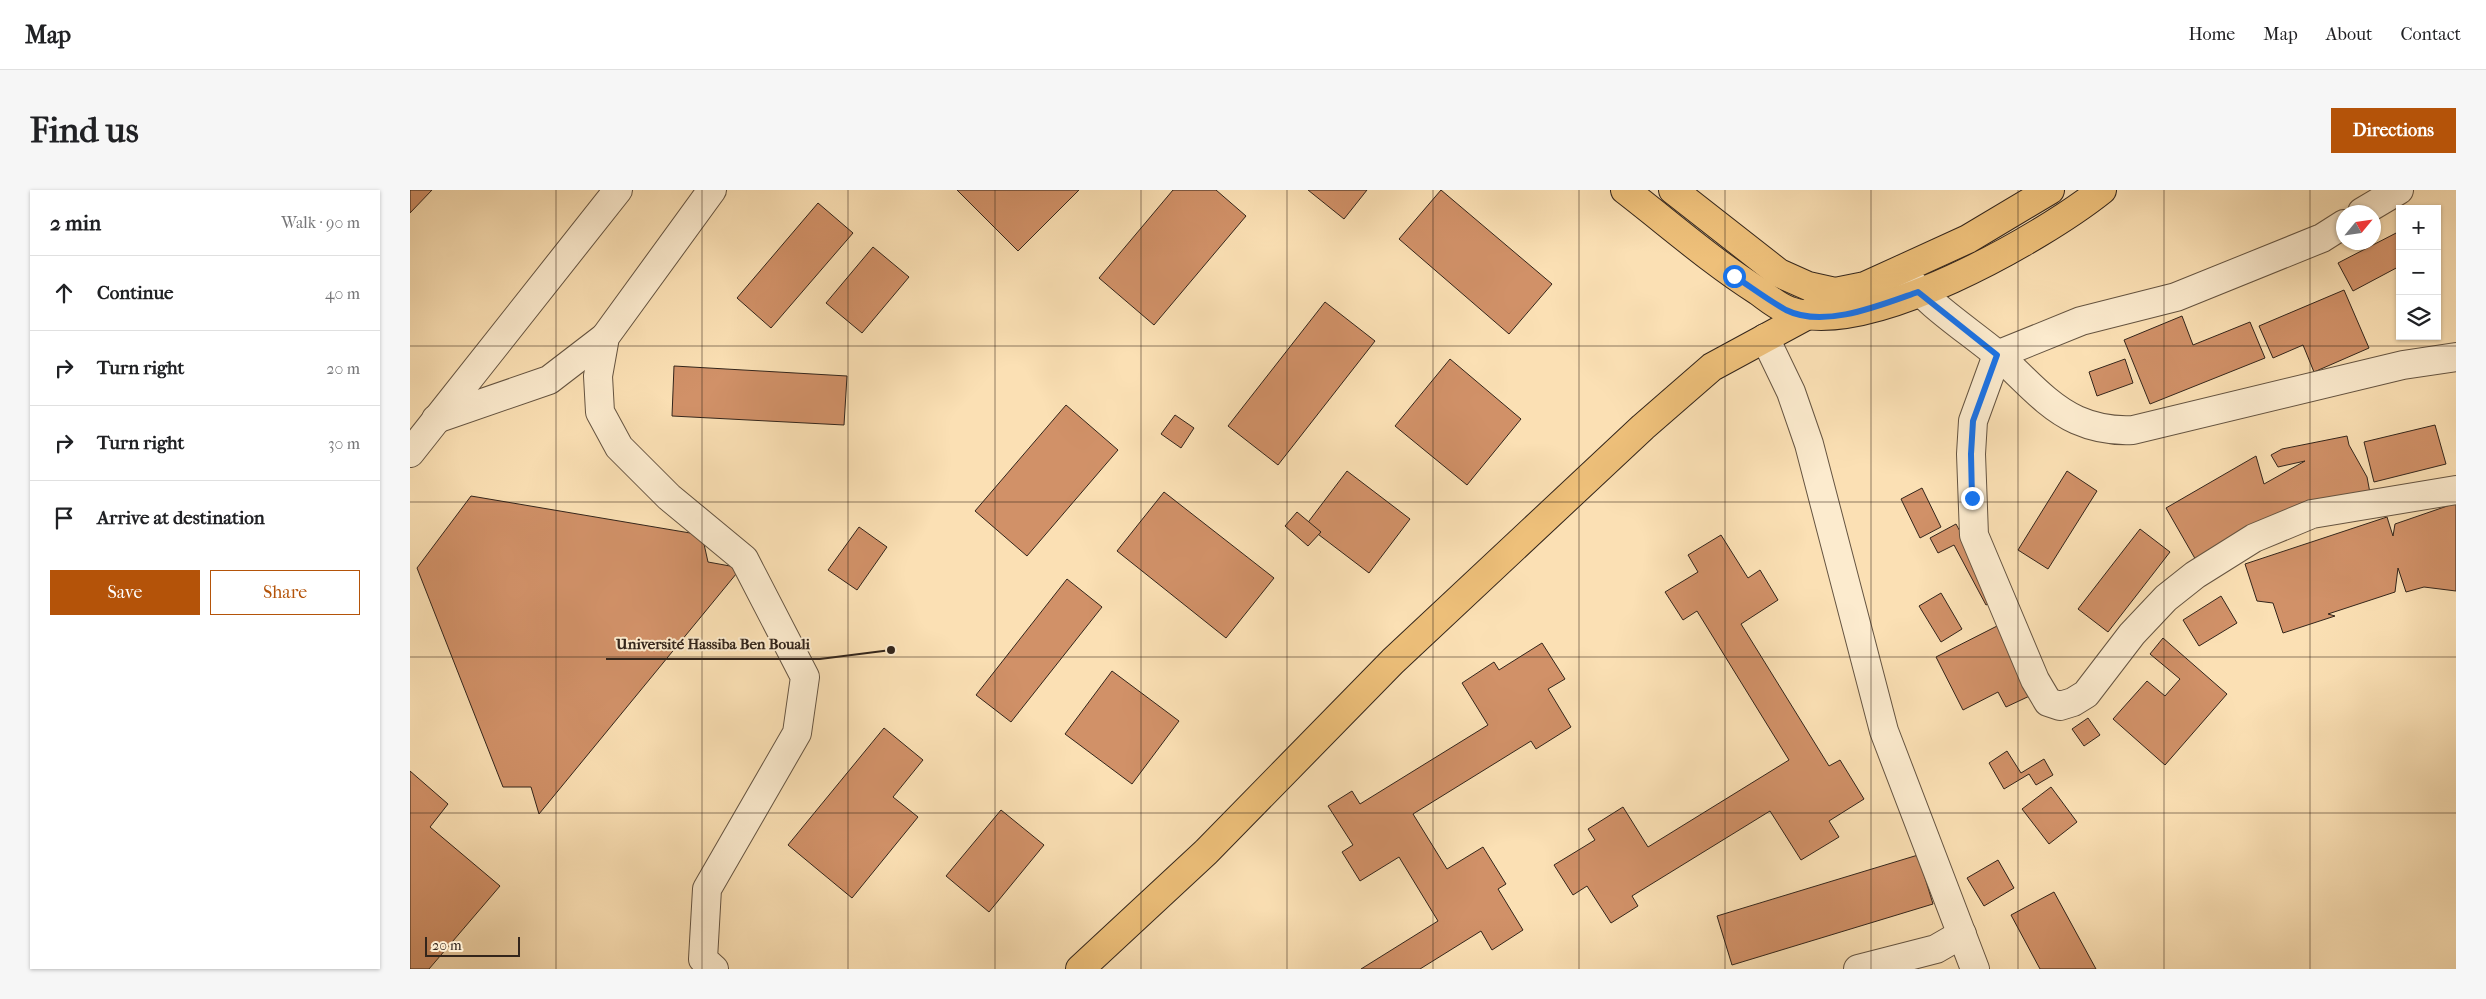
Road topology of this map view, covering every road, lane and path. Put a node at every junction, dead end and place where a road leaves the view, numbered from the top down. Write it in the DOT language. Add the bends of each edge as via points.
graph roads {
  1 [pos="618,190"];
  2 [pos="712,190"];
  3 [pos="1625,190"];
  4 [pos="1673,190"];
  5 [pos="2050,190"];
  6 [pos="2102,190"];
  7 [pos="2399,190"];
  8 [pos="2374,205"];
  9 [pos="2336,229"];
  10 [pos="1901,270"];
  11 [pos="1835,292"];
  12 [pos="1918,292"];
  13 [pos="1806,316"];
  14 [pos="605,337"];
  15 [pos="1765,338"];
  16 [pos="1997,355"];
  17 [pos="2456,357"];
  18 [pos="436,419"];
  19 [pos="410,432"];
  20 [pos="410,452"];
  21 [pos="2456,490"];
  22 [pos="1962,934"];
  23 [pos="714,969"];
  24 [pos="1080,969"];
  25 [pos="1858,969"];
  26 [pos="1975,969"];
  1 -- 18 [label="street"];
  2 -- 14 [label="street"];
  3 -- 13 [label="main road" via="1734,276 1788,311"];
  4 -- 11 [label="main road" via="1779,273 1808,286"];
  5 -- 10 [label="main road" via="1968,239"];
  6 -- 12 [label="main road" via="2071,214 2002,255"];
  7 -- 8 [label="street"];
  9 -- 16 [label="street" via="2322,238 2176,297 2081,321"];
  10 -- 11 [label="main road" via="1865,286"];
  10 -- 12 [label="street"];
  11 -- 13 [label="main road"];
  12 -- 13 [label="main road" via="1840,316"];
  12 -- 16 [label="street"];
  13 -- 15 [label="main road"];
  14 -- 18 [label="street" via="549,380"];
  14 -- 23 [label="street" via="598,376 600,412 619,447 669,497 744,559 805,677 797,733 706,889 703,959"];
  15 -- 22 [label="street" via="1791,392 1809,444 1884,731"];
  15 -- 24 [label="main road" via="1712,367 1643,427 1393,660 1206,852"];
  16 -- 17 [label="street" via="2051,404 2076,419 2116,431 2133,430 2403,365"];
  16 -- 21 [label="street" via="1973,421 1974,536 2035,680 2048,702 2060,706 2086,694 2132,634 2166,598 2195,575 2254,538 2312,514"];
  18 -- 19 [label="street"];
  18 -- 20 [label="street"];
  22 -- 25 [label="street" via="1936,948"];
  22 -- 26 [label="street"];
}
